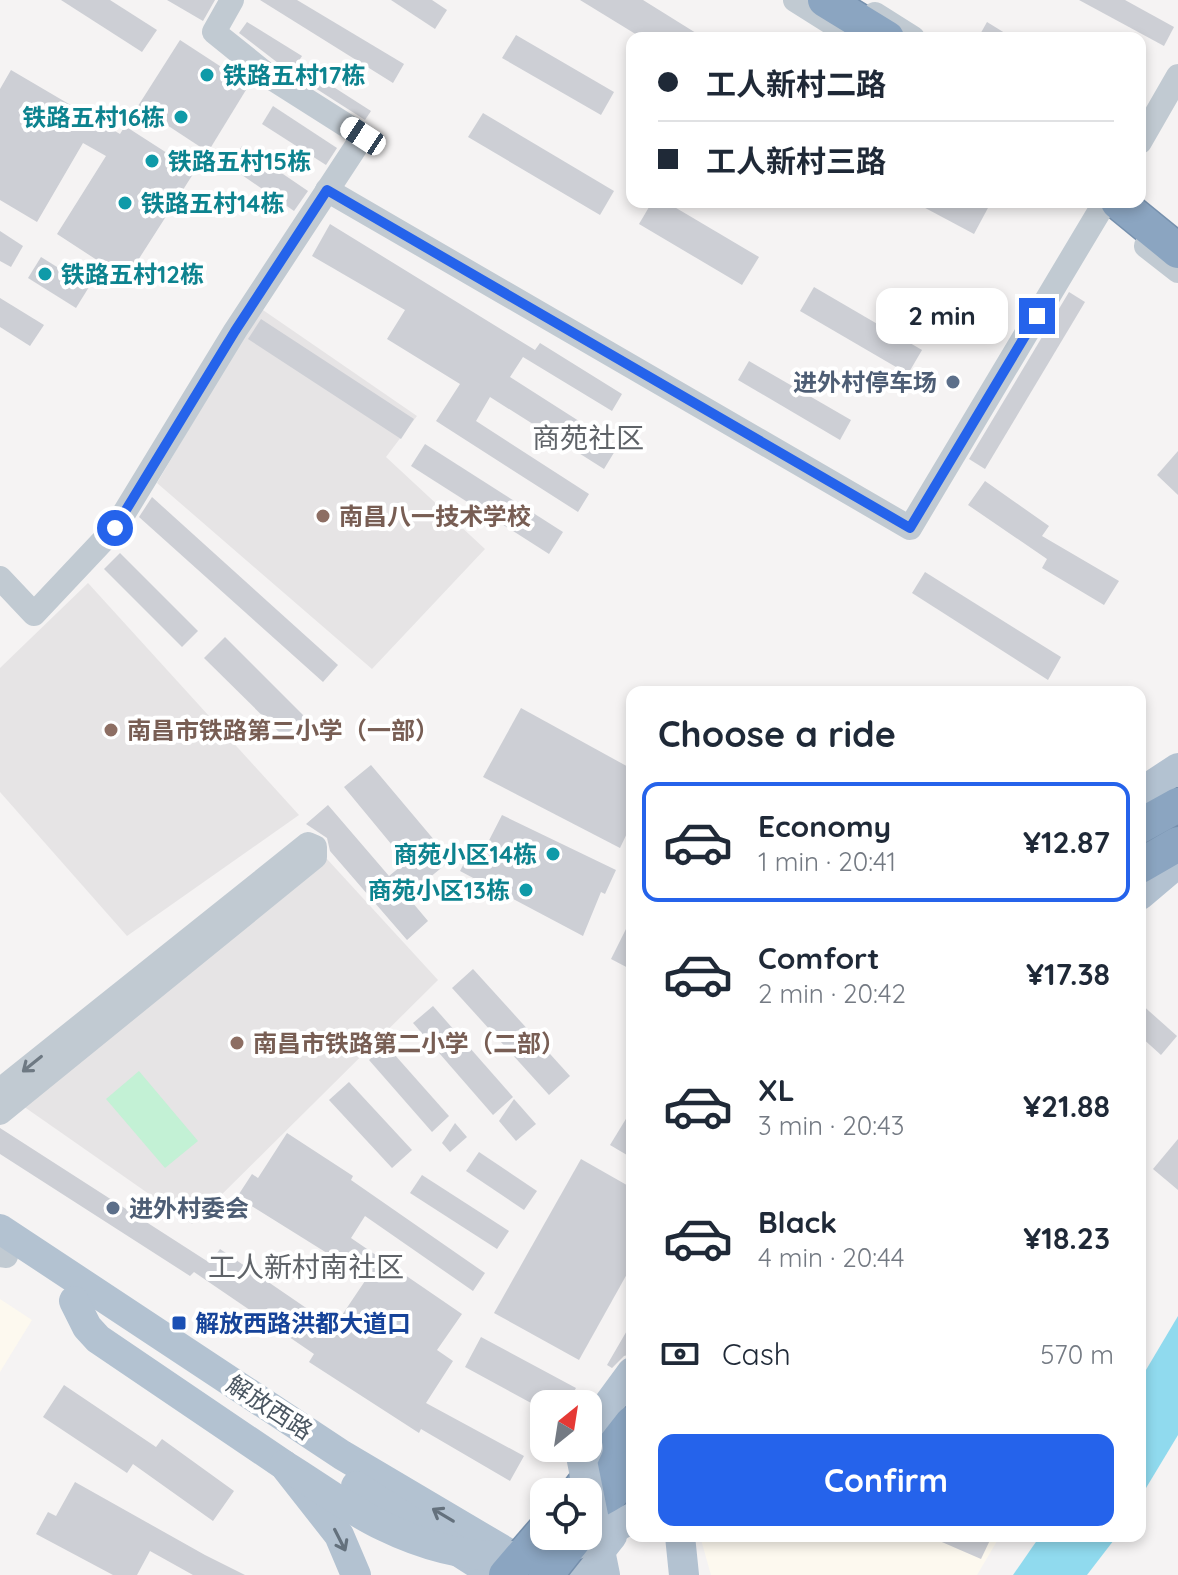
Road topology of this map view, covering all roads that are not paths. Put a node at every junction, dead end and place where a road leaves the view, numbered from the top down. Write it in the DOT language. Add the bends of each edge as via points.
graph roads {
  1 [pos="232,0"];
  2 [pos="795,0"];
  3 [pos="825,0"];
  4 [pos="852,0"];
  5 [pos="846,32"];
  6 [pos="877,32"];
  7 [pos="903,32"];
  8 [pos="1178,76"];
  9 [pos="1146,132"];
  10 [pos="327,190"];
  11 [pos="1146,206"];
  12 [pos="1102,208"];
  13 [pos="1108,208"];
  14 [pos="1110,208"];
  15 [pos="1178,232"];
  16 [pos="1178,251"];
  17 [pos="1178,271"];
  18 [pos="0,578"];
  19 [pos="1178,768"];
  20 [pos="1178,785"];
  21 [pos="1146,789"];
  22 [pos="1146,804"];
  23 [pos="1178,805"];
  24 [pos="1146,823"];
  25 [pos="1178,844"];
  26 [pos="1146,863"];
  27 [pos="1178,863"];
  28 [pos="1178,877"];
  29 [pos="1146,892"];
  30 [pos="1146,895"];
  31 [pos="0,1090"];
  32 [pos="0,1113"];
  33 [pos="0,1212"];
  34 [pos="3,1242"];
  35 [pos="74,1301"];
  36 [pos="626,1380"];
  37 [pos="626,1416"];
  38 [pos="602,1417"];
  39 [pos="626,1431"];
  40 [pos="582,1462"];
  41 [pos="284,1465"];
  42 [pos="626,1475"];
  43 [pos="577,1478"];
  44 [pos="589,1478"];
  45 [pos="602,1505"];
  46 [pos="626,1518"];
  47 [pos="626,1522"];
  48 [pos="530,1534"];
  49 [pos="681,1542"];
  50 [pos="530,1543"];
  51 [pos="566,1550"];
  52 [pos="499,1571"];
  53 [pos="356,1575"];
  54 [pos="546,1575"];
  55 [pos="581,1575"];
  56 [pos="605,1575"];
  57 [pos="684,1575"];
  1 -- 10 [label="street" via="214,32 270,77 363,136"];
  2 -- 5 [label="street"];
  3 -- 6 [label="highway"];
  4 -- 7 [label="street"];
  8 -- 9 [label="street"];
  10 -- 12 [label="street" via="910,528"];
  10 -- 18 [label="street" via="115,528 34,614"];
  11 -- 15 [label="street"];
  13 -- 17 [label="street"];
  14 -- 16 [label="highway"];
  19 -- 21 [label="main road"];
  20 -- 22 [label="main road"];
  23 -- 24 [label="highway"];
  25 -- 26 [label="highway"];
  27 -- 29 [label="main road"];
  28 -- 30 [label="main road"];
  32 -- 31 [label="street, one-way" via="315,857 315,847 308,844"];
  33 -- 34 [label="street"];
  34 -- 35 [label="main road, 解放西路"];
  52 -- 34 [label="main road, 解放西路, one-way" via="342,1455"];
  35 -- 41 [label="main road" via="98,1339"];
  35 -- 52 [label="main road, 解放西路"];
  36 -- 38 [label="main road"];
  37 -- 43 [label="main road"];
  39 -- 44 [label="highway"];
  40 -- 56 [label="main road, bridge"];
  41 -- 47 [label="main road, bridge" via="383,1526 463,1555 544,1556"];
  41 -- 53 [label="main road, one-way" via="339,1535"];
  42 -- 45 [label="highway"];
  46 -- 55 [label="main road"];
  48 -- 52 [label="main road"];
  49 -- 57 [label="main road"];
  50 -- 52 [label="highway, bridge"];
  51 -- 54 [label="highway, bridge"];
  52 -- 54 [label="main road, 解放西路"];
}
